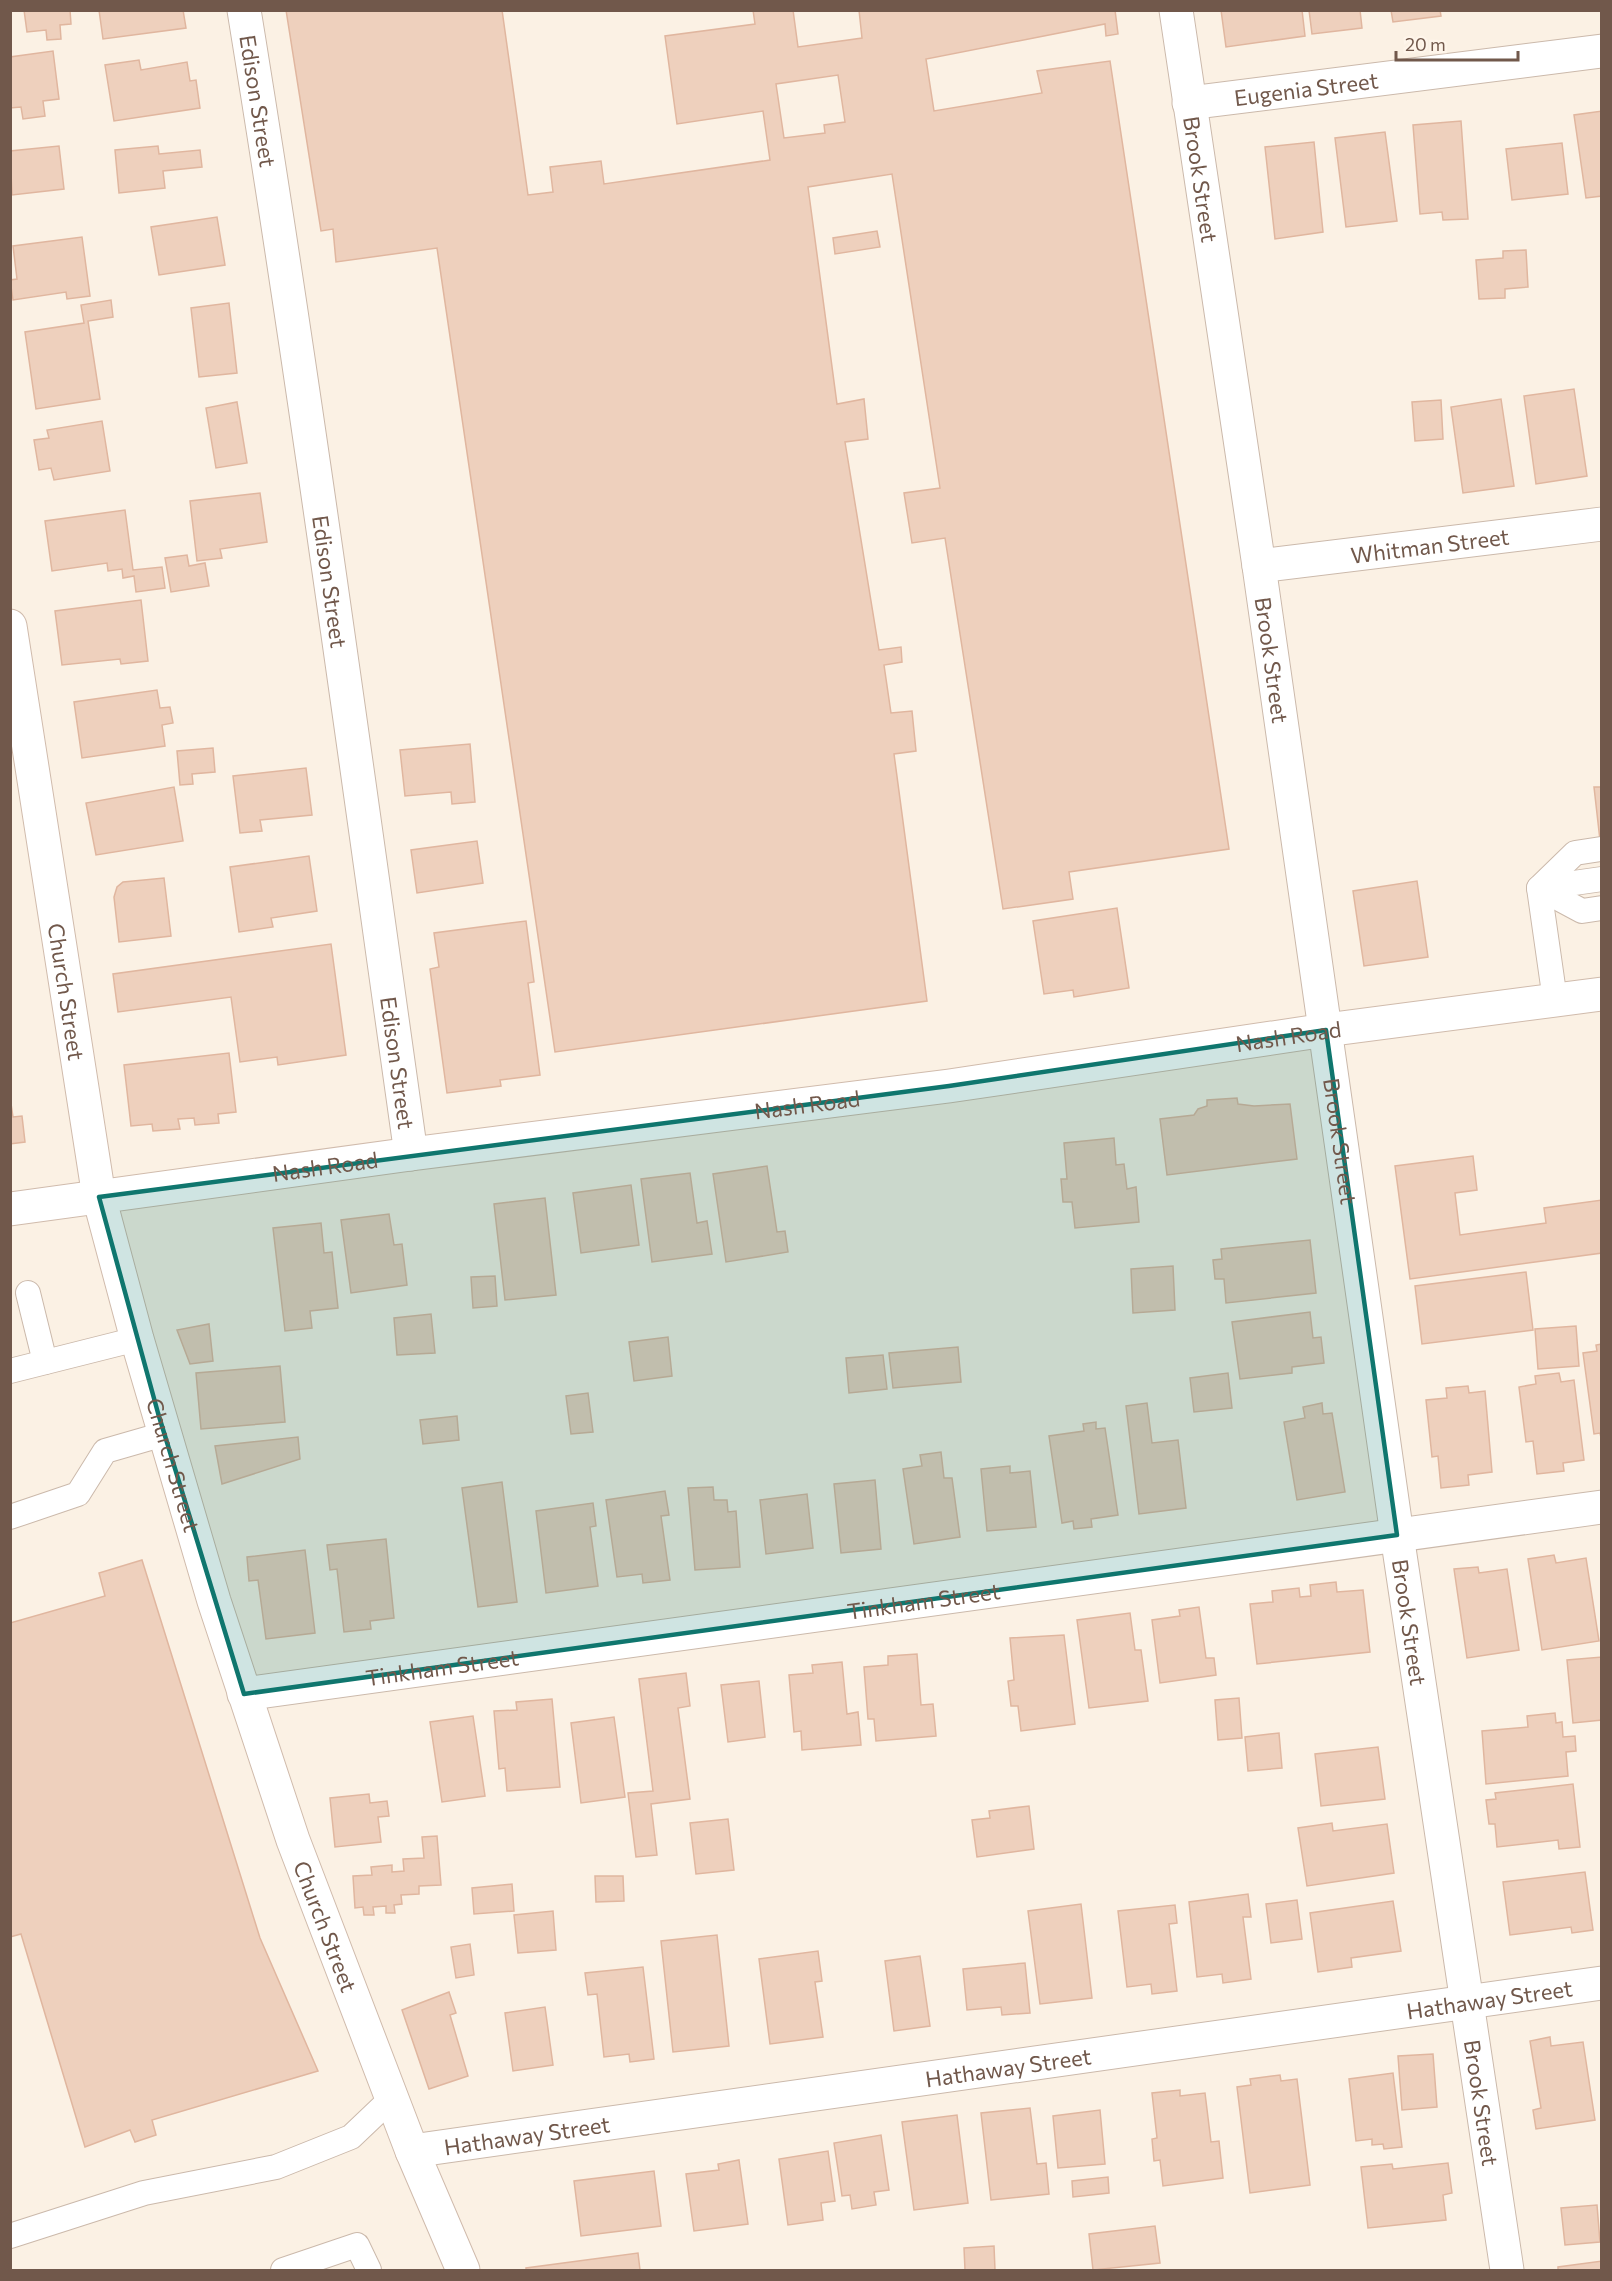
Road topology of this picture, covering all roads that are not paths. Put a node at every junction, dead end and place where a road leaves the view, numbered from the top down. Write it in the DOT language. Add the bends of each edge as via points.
graph roads {
  1 [pos="244,10"];
  2 [pos="1176,10"];
  3 [pos="1602,51"];
  4 [pos="1189,103"];
  5 [pos="1602,524"];
  6 [pos="1259,566"];
  7 [pos="10,626"];
  8 [pos="1601,849"];
  9 [pos="1602,879"];
  10 [pos="1539,888"];
  11 [pos="1602,908"];
  12 [pos="1602,994"];
  13 [pos="1555,1000"];
  14 [pos="1326,1030"];
  15 [pos="411,1154"];
  16 [pos="99,1197"];
  17 [pos="10,1209"];
  18 [pos="28,1293"];
  19 [pos="136,1339"];
  20 [pos="45,1362"];
  21 [pos="10,1371"];
  22 [pos="164,1434"];
  23 [pos="1602,1507"];
  24 [pos="10,1517"];
  25 [pos="1397,1535"];
  26 [pos="244,1694"];
  27 [pos="1602,1983"];
  28 [pos="1468,2002"];
  29 [pos="392,2098"];
  30 [pos="412,2151"];
  31 [pos="10,2235"];
  32 [pos="283,2271"];
  33 [pos="369,2271"];
  34 [pos="463,2271"];
  35 [pos="1507,2271"];
  1 -- 15 [label="street, Edison Street" via="281,236"];
  2 -- 4 [label="street, Brook Street"];
  3 -- 4 [label="street, Eugenia Street"];
  4 -- 6 [label="street, Brook Street"];
  5 -- 6 [label="street, Whitman Street"];
  6 -- 14 [label="street, Brook Street"];
  7 -- 16 [label="street, Church Street"];
  8 -- 10 [label="lane" via="1575,853"];
  9 -- 10 [label="lane"];
  10 -- 11 [label="lane" via="1582,911"];
  10 -- 13 [label="lane"];
  12 -- 13 [label="street, Nash Road"];
  13 -- 14 [label="street, Nash Road"];
  14 -- 15 [label="street, Nash Road" via="949,1086"];
  14 -- 25 [label="street, Brook Street"];
  15 -- 16 [label="street, Nash Road"];
  16 -- 17 [label="street, Nash Road"];
  16 -- 19 [label="street, Church Street"];
  18 -- 20 [label="lane"];
  19 -- 20 [label="lane"];
  19 -- 22 [label="street, Church Street"];
  20 -- 21 [label="lane"];
  22 -- 24 [label="lane" via="105,1450 78,1494"];
  22 -- 26 [label="street, Church Street"];
  23 -- 25 [label="street, Tinkham Street"];
  25 -- 26 [label="street, Tinkham Street"];
  25 -- 28 [label="street, Brook Street"];
  26 -- 29 [label="street, Church Street" via="319,1913"];
  27 -- 28 [label="street, Hathaway Street"];
  28 -- 30 [label="street, Hathaway Street"];
  28 -- 35 [label="street, Brook Street"];
  29 -- 30 [label="street, Church Street"];
  29 -- 31 [label="lane" via="351,2137 276,2167 144,2193"];
  30 -- 34 [label="street, Church Street"];
  32 -- 33 [label="lane" via="357,2245"];
}
